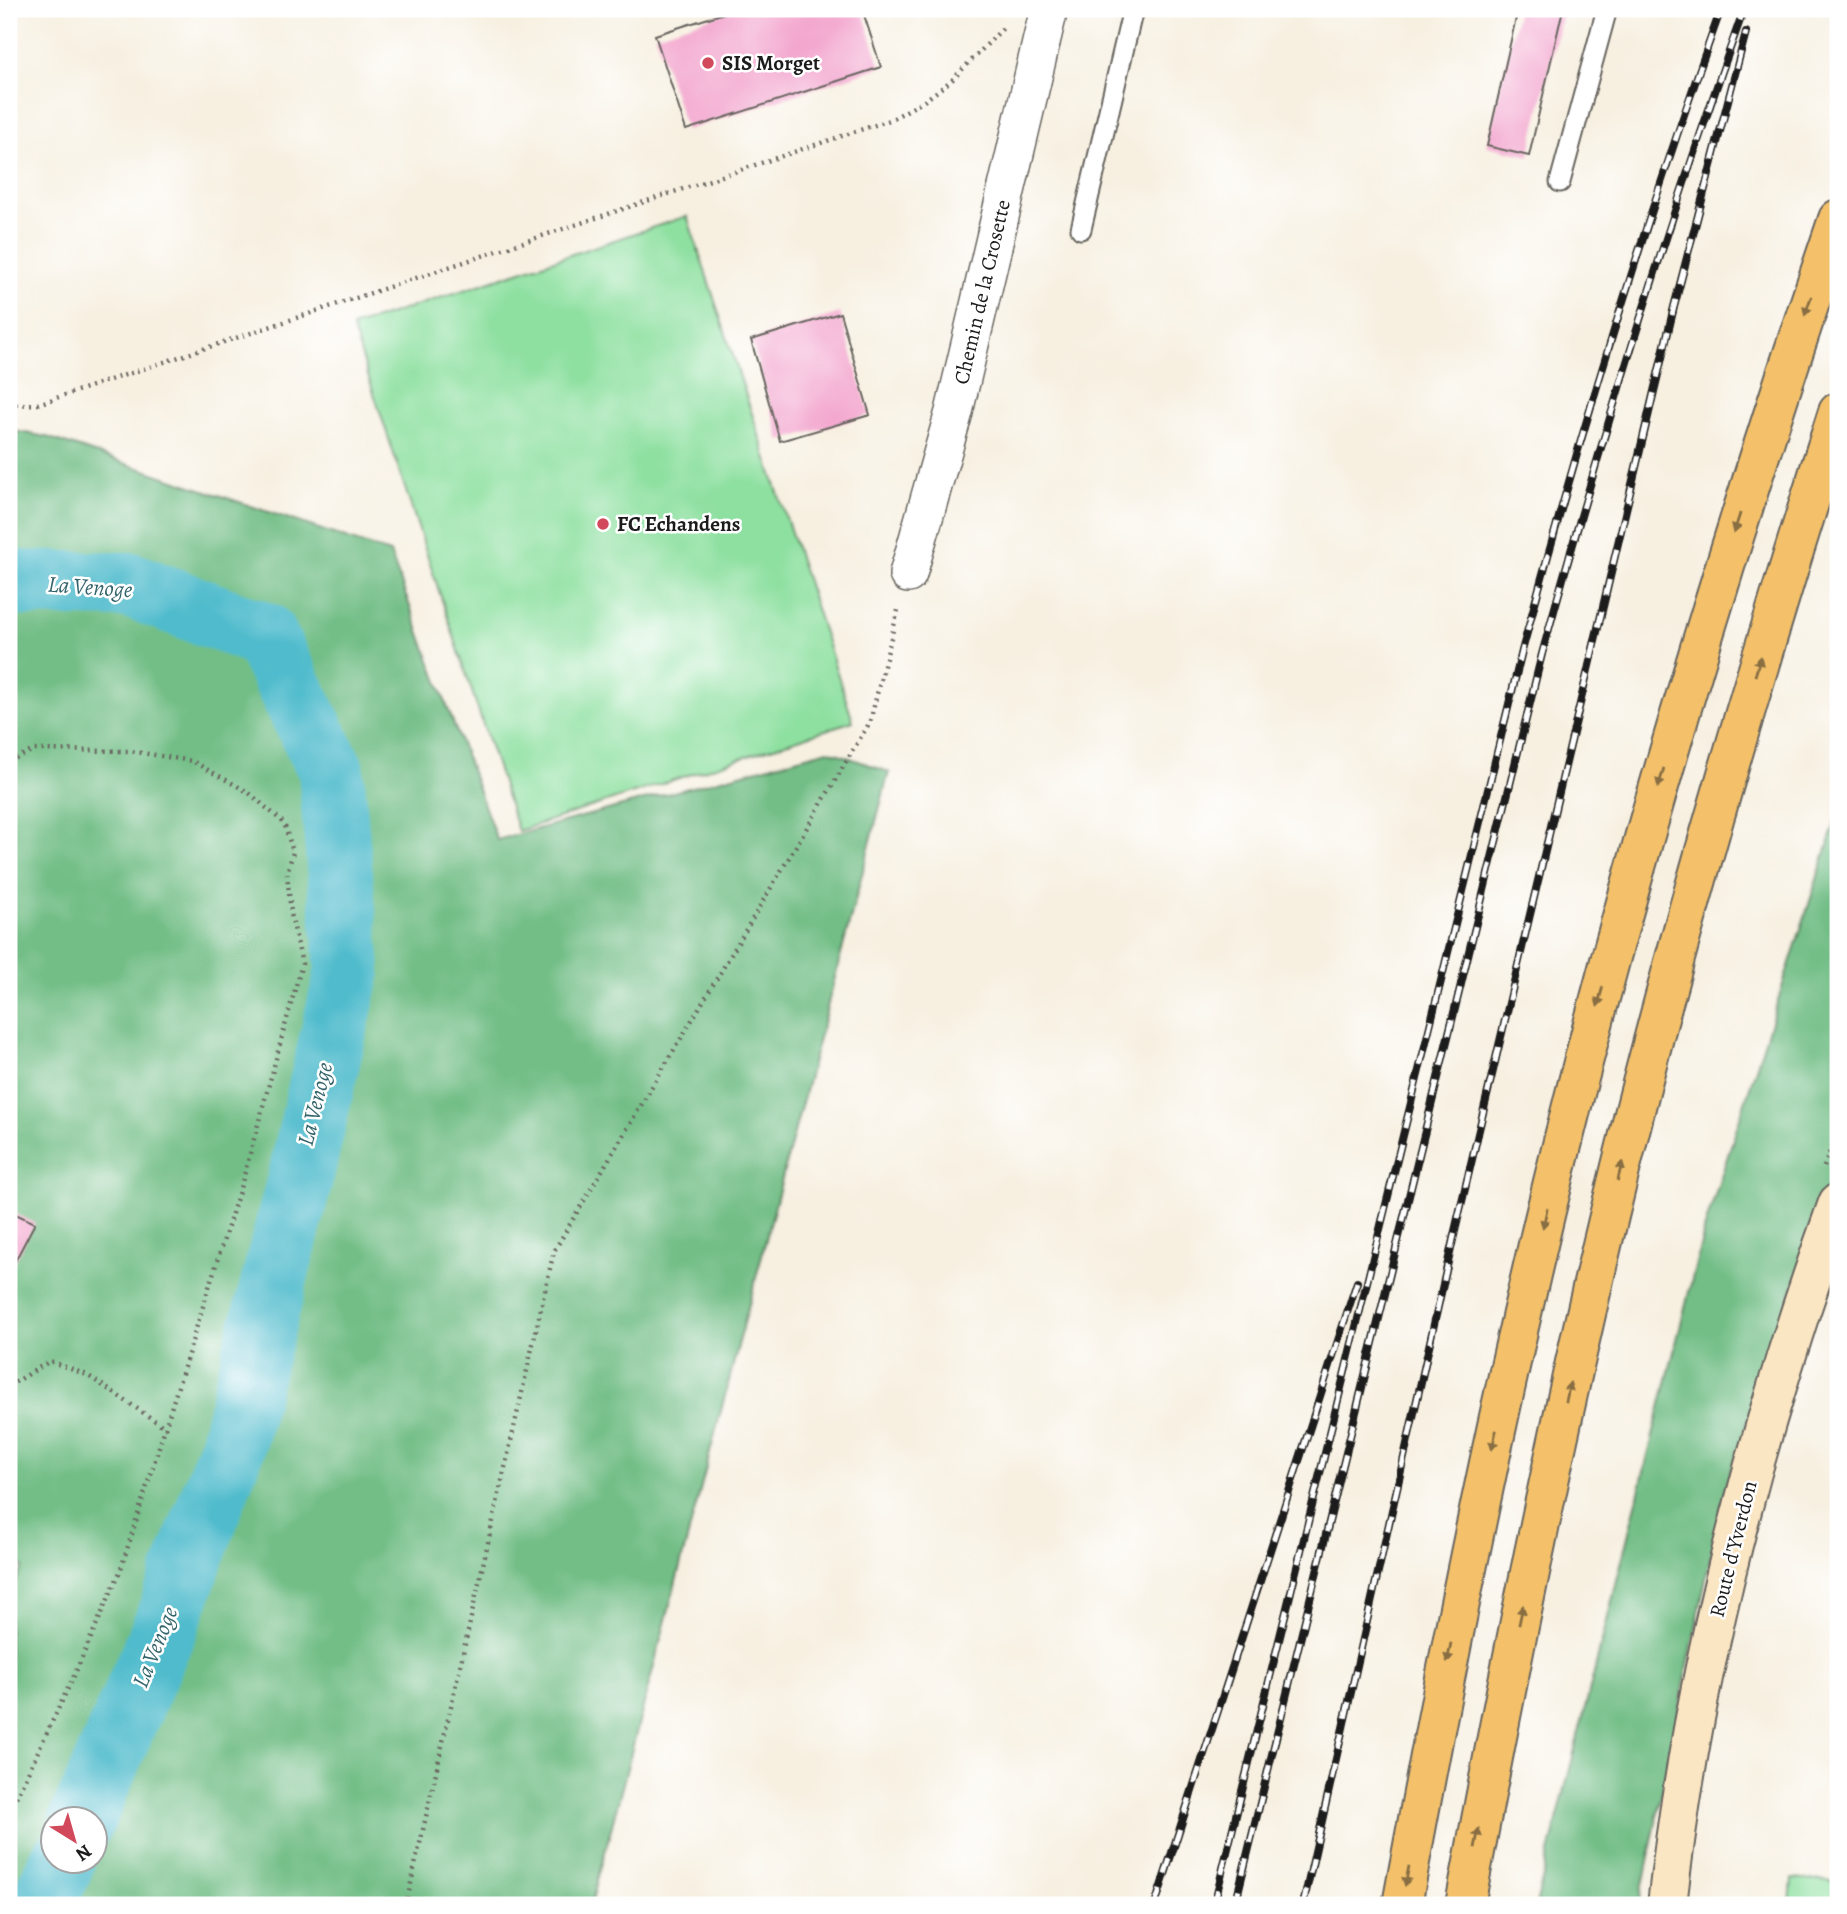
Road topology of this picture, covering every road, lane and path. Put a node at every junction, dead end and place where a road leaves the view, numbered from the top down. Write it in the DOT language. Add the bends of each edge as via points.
graph roads {
  1 [pos="1049,9"];
  2 [pos="1133,9"];
  3 [pos="1607,9"];
  4 [pos="1013,18"];
  5 [pos="1560,183"];
  6 [pos="1838,219"];
  7 [pos="1080,229"];
  8 [pos="10,406"];
  9 [pos="1838,412"];
  10 [pos="908,573"];
  11 [pos="9,761"];
  12 [pos="1838,1203"];
  13 [pos="9,1386"];
  14 [pos="166,1428"];
  15 [pos="9,1812"];
  16 [pos="406,1905"];
  17 [pos="1402,1905"];
  18 [pos="1465,1905"];
  19 [pos="1667,1905"];
  1 -- 10 [label="street, Chemin de la Crosette" via="954,412"];
  2 -- 7 [label="lane"];
  3 -- 5 [label="lane"];
  4 -- 8 [label="path" via="952,80 890,120 38,404"];
  6 -- 17 [label="highway, one-way" via="1679,712 1590,1033 1467,1562"];
  18 -- 9 [label="highway, one-way" via="1536,1540 1609,1214 1734,745"];
  10 -- 16 [label="path" via="870,722 554,1251"];
  11 -- 14 [label="path" via="34,750 130,751 192,761 248,792 284,823 293,852 287,873 302,964 245,1172"];
  12 -- 19 [label="main road, Route d'Yverdon" via="1783,1365 1737,1530 1695,1723"];
  13 -- 14 [label="path" via="50,1361 87,1375"];
  14 -- 15 [label="path" via="120,1572"];
}
